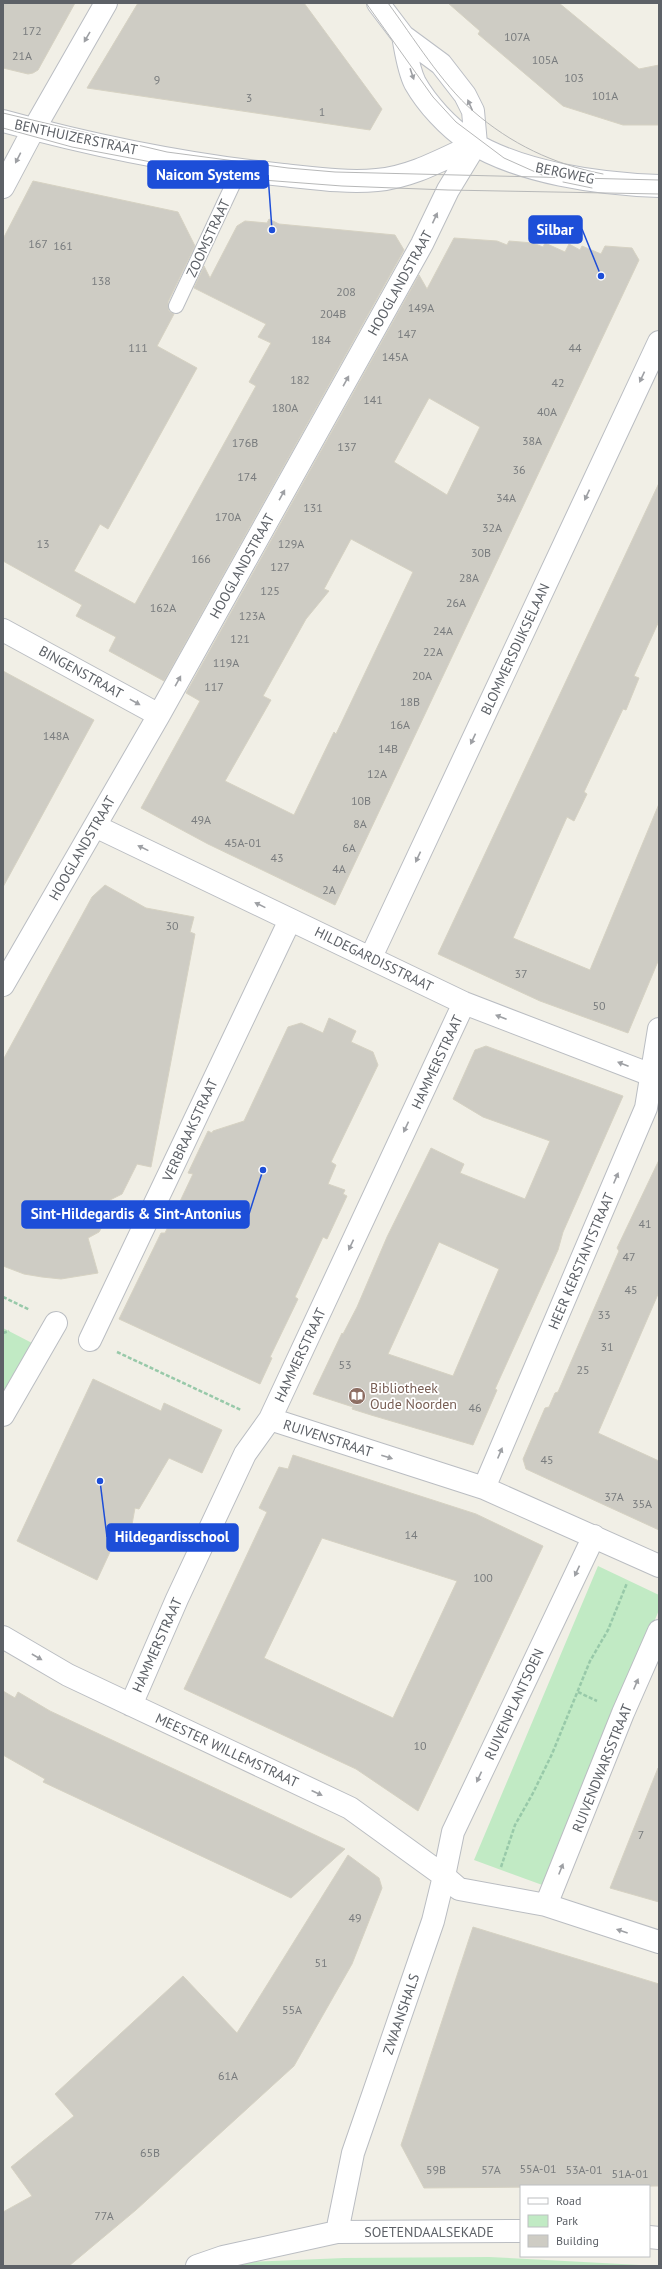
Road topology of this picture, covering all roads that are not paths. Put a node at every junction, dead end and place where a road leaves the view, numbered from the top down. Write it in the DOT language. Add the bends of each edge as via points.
graph roads {
  1 [pos="106,3"];
  2 [pos="378,3"];
  3 [pos="403,36"];
  4 [pos="3,121"];
  5 [pos="34,130"];
  6 [pos="476,144"];
  7 [pos="238,170"];
  8 [pos="659,186"];
  9 [pos="3,187"];
  10 [pos="176,306"];
  11 [pos="659,342"];
  12 [pos="3,630"];
  13 [pos="159,715"];
  14 [pos="96,826"];
  15 [pos="290,920"];
  16 [pos="371,957"];
  17 [pos="9,959"];
  18 [pos="3,985"];
  19 [pos="464,1003"];
  20 [pos="659,1029"];
  21 [pos="655,1076"];
  22 [pos="56,1323"];
  23 [pos="90,1340"];
  24 [pos="3,1415"];
  25 [pos="270,1419"];
  26 [pos="484,1488"];
  27 [pos="594,1536"];
  28 [pos="659,1566"];
  29 [pos="659,1631"];
  30 [pos="3,1637"];
  31 [pos="131,1705"];
  32 [pos="444,1876"];
  33 [pos="546,1905"];
  34 [pos="659,1942"];
  35 [pos="337,2232"];
  36 [pos="520,2232"];
  37 [pos="197,2266"];
  1 -- 5 [label="street, one-way"];
  2 -- 3 [label="street, BERGWEG"];
  3 -- 6 [label="street, BERGWEG, one-way" via="415,82 426,99 455,131"];
  6 -- 3 [label="street, BERGWEG, one-way" via="473,111 465,95 441,64"];
  4 -- 5 [label="street, BENTHUIZERSTRAAT"];
  5 -- 7 [label="street, BENTHUIZERSTRAAT"];
  5 -- 9 [label="street, one-way"];
  6 -- 7 [label="street, BENTHUIZERSTRAAT" via="410,173 377,180 320,178"];
  6 -- 8 [label="street, BERGWEG" via="504,158 548,171 623,185"];
  13 -- 6 [label="street, HOOGLANDSTRAAT, one-way" via="422,244 448,190"];
  7 -- 10 [label="lane, ZOOMSTRAAT" via="198,263"];
  11 -- 16 [label="street, BLOMMERSDIJKSELAAN, one-way"];
  12 -- 13 [label="street, BINGENSTRAAT, one-way"];
  13 -- 14 [label="street, HOOGLANDSTRAAT"];
  15 -- 14 [label="street, HILDEGARDISSTRAAT, one-way"];
  14 -- 17 [label="street, HOOGLANDSTRAAT"];
  15 -- 16 [label="street, HILDEGARDISSTRAAT"];
  15 -- 23 [label="street, VERBRAAKSTRAAT"];
  16 -- 19 [label="street, HILDEGARDISSTRAAT"];
  17 -- 18 [label="street, HOOGLANDSTRAAT"];
  21 -- 19 [label="street, HILDEGARDISSTRAAT, one-way"];
  19 -- 25 [label="street, HAMMERSTRAAT, one-way"];
  20 -- 21 [label="street, HEER KERSTANTSTRAAT"];
  26 -- 21 [label="street, HEER KERSTANTSTRAAT, one-way" via="646,1108"];
  22 -- 24 [label="street"];
  25 -- 26 [label="street, RUIVENSTRAAT, one-way"];
  25 -- 31 [label="street, HAMMERSTRAAT" via="246,1454 177,1599"];
  26 -- 27 [label="street, RUIVENSTRAAT"];
  27 -- 28 [label="street, RUIVENSTRAAT"];
  27 -- 32 [label="street, RUIVENPLANTSOEN, one-way" via="453,1832"];
  33 -- 29 [label="street, RUIVENDWARSSTRAAT, one-way" via="623,1713"];
  30 -- 31 [label="street, MEESTER WILLEMSTRAAT, one-way" via="68,1675"];
  31 -- 32 [label="street, MEESTER WILLEMSTRAAT, one-way" via="350,1808"];
  32 -- 33 [label="street" via="459,1889"];
  32 -- 35 [label="street, ZWAANSHALS" via="433,1921 353,2153"];
  34 -- 33 [label="street, one-way"];
  35 -- 36 [label="street, SOETENDAALSEKADE"];
  35 -- 37 [label="street" via="223,2257"];
}
